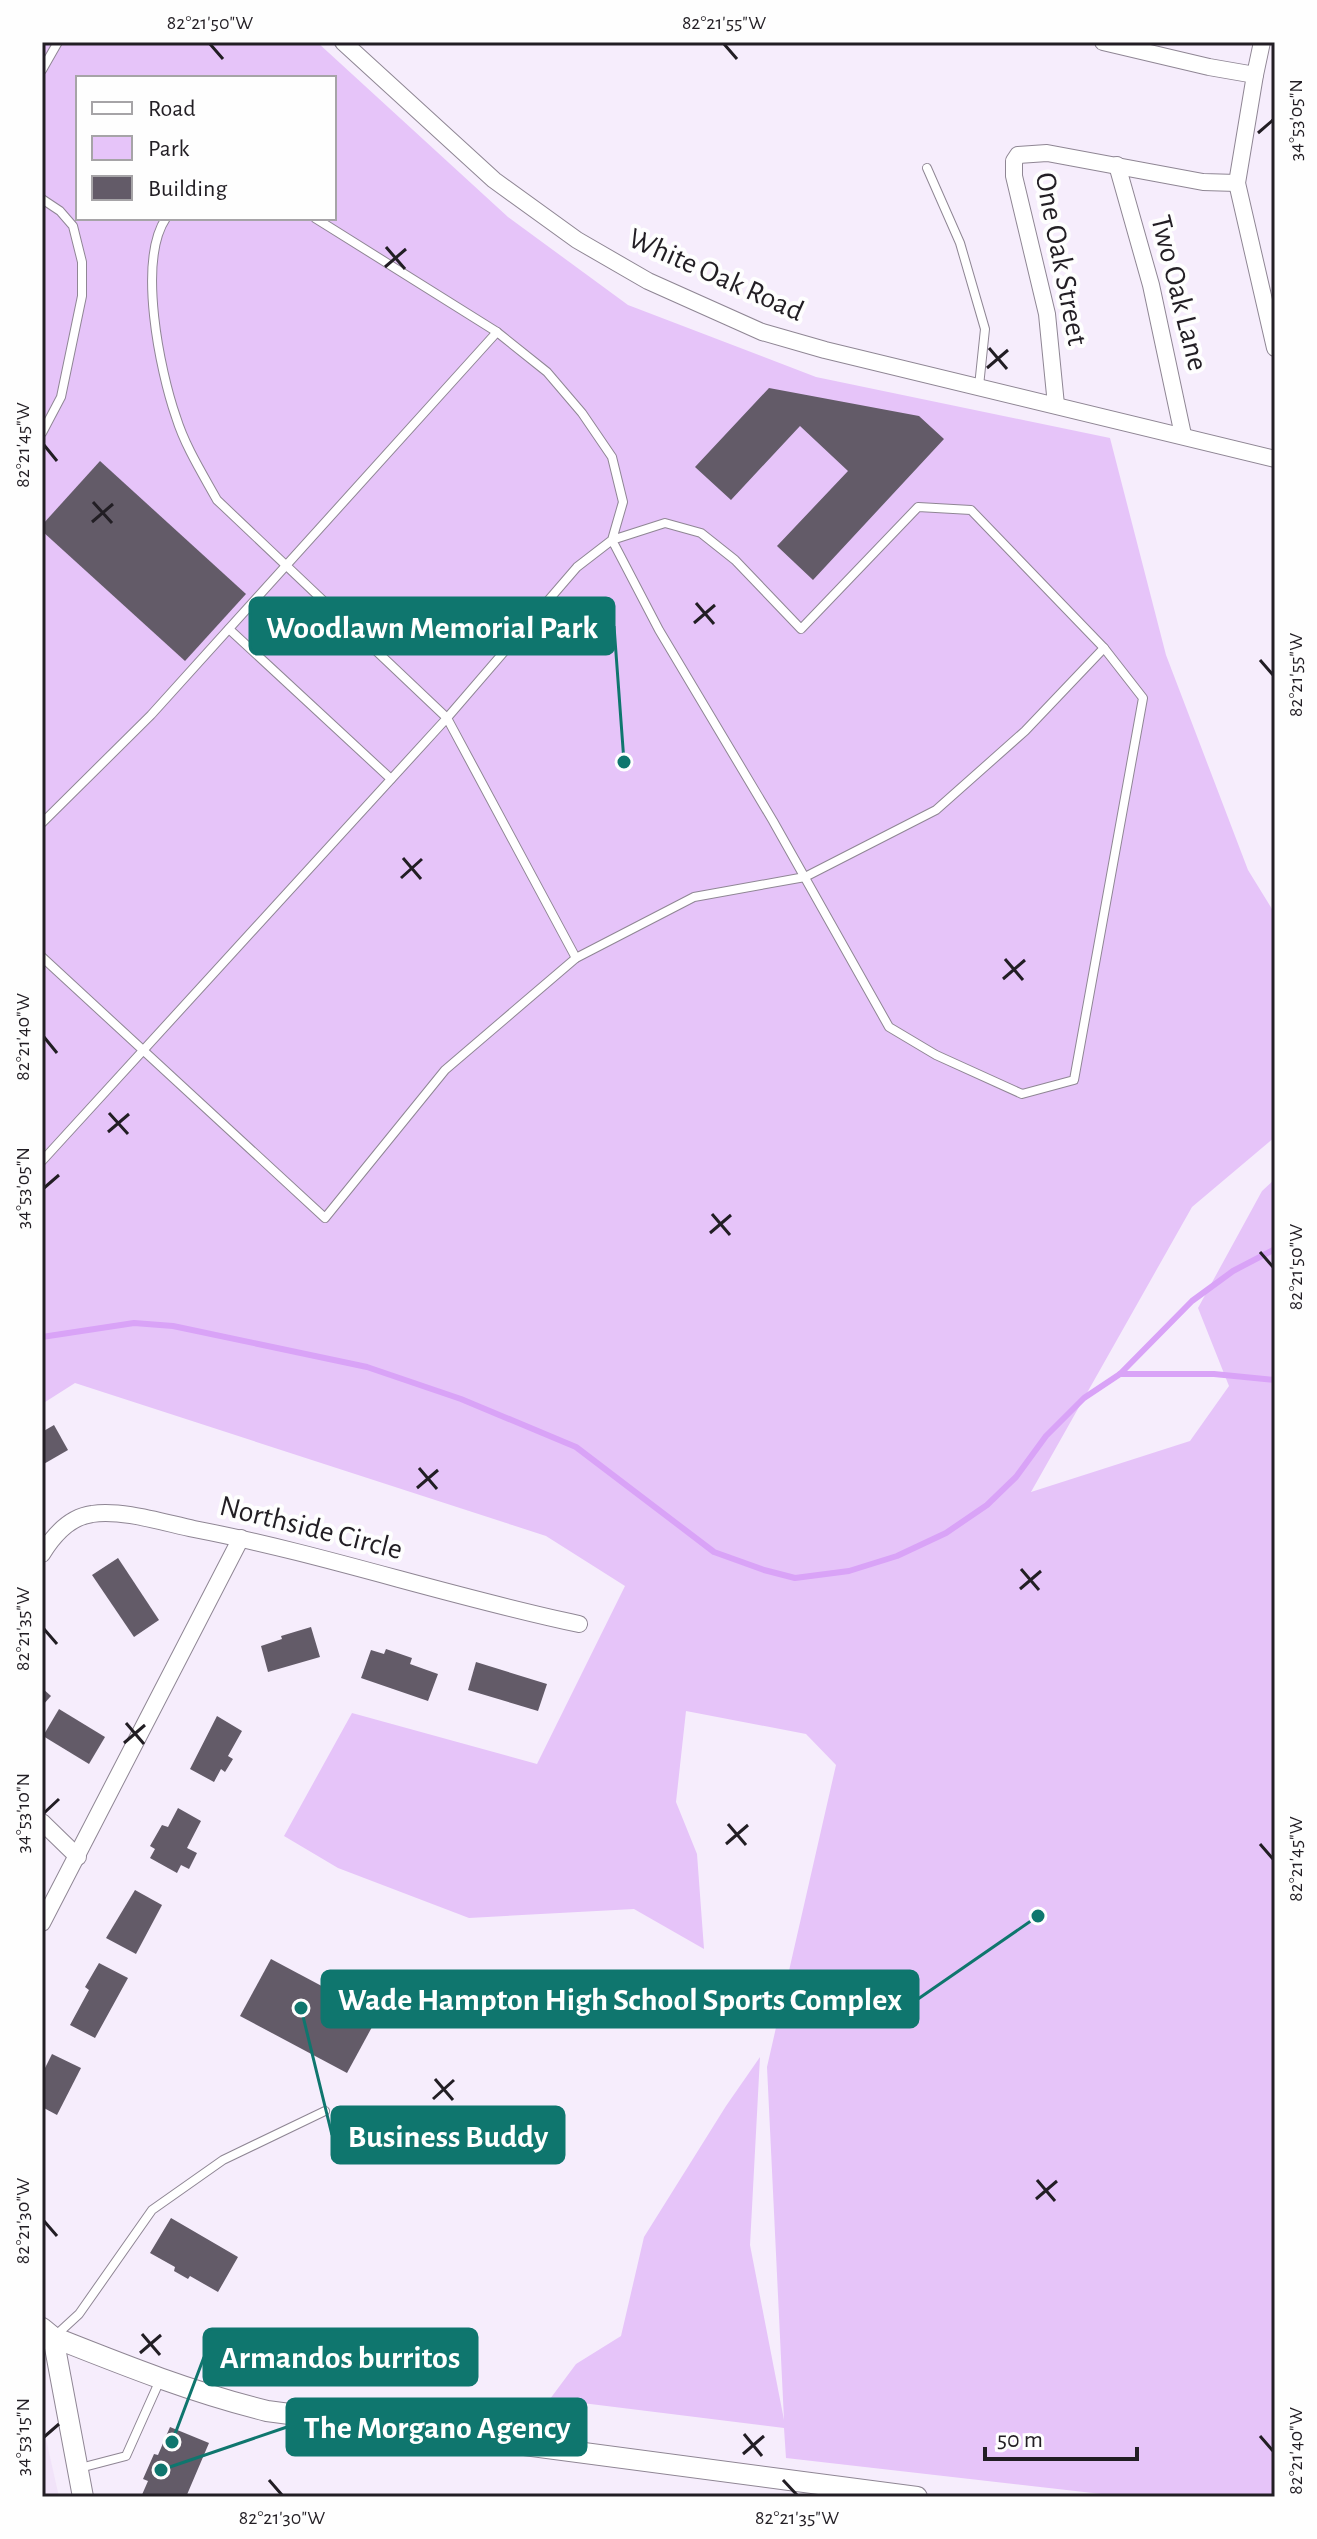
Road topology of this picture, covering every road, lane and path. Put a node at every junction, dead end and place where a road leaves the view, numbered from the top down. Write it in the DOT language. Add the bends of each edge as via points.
graph roads {
  1 [pos="58,42"];
  2 [pos="343,42"];
  3 [pos="1103,42"];
  4 [pos="1262,42"];
  5 [pos="42,70"];
  6 [pos="1255,75"];
  7 [pos="1117,165"];
  8 [pos="927,168"];
  9 [pos="1237,183"];
  10 [pos="42,199"];
  11 [pos="165,220"];
  12 [pos="318,220"];
  13 [pos="497,332"];
  14 [pos="1275,348"];
  15 [pos="979,386"];
  16 [pos="1056,405"];
  17 [pos="42,433"];
  18 [pos="1183,435"];
  19 [pos="1275,459"];
  20 [pos="612,540"];
  21 [pos="285,564"];
  22 [pos="229,629"];
  23 [pos="1104,648"];
  24 [pos="447,718"];
  25 [pos="391,779"];
  26 [pos="42,823"];
  27 [pos="805,877"];
  28 [pos="42,957"];
  29 [pos="576,958"];
  30 [pos="144,1049"];
  31 [pos="42,1161"];
  32 [pos="241,1538"];
  33 [pos="42,1554"];
  34 [pos="579,1624"];
  35 [pos="42,1822"];
  36 [pos="78,1857"];
  37 [pos="42,1923"];
  38 [pos="325,2111"];
  39 [pos="48,2332"];
  40 [pos="160,2379"];
  41 [pos="78,2469"];
  42 [pos="83,2497"];
  43 [pos="917,2497"];
  1 -- 5 [label="lane"];
  2 -- 15 [label="street, White Oak Road" via="494,180 611,261 762,332"];
  3 -- 6 [label="street"];
  4 -- 6 [label="street"];
  6 -- 9 [label="street"];
  7 -- 9 [label="street, One Oak Street" via="1203,182"];
  7 -- 16 [label="street, One Oak Street" via="1047,153 1018,155 1014,161 1047,314"];
  7 -- 18 [label="street, Two Oak Lane"];
  8 -- 15 [label="lane" via="960,243 985,329"];
  9 -- 14 [label="street"];
  10 -- 17 [label="lane" via="73,226 82,262 82,296 61,397"];
  11 -- 21 [label="lane" via="152,269 154,321 176,418 217,500"];
  12 -- 13 [label="lane"];
  13 -- 20 [label="lane" via="547,372 612,457 623,502"];
  13 -- 21 [label="lane"];
  15 -- 16 [label="street, White Oak Road"];
  16 -- 18 [label="street, White Oak Road"];
  18 -- 19 [label="street, White Oak Road"];
  20 -- 23 [label="lane" via="665,523 701,533 735,560 801,629 918,507 971,510"];
  20 -- 24 [label="lane" via="577,567"];
  20 -- 27 [label="lane"];
  21 -- 22 [label="lane"];
  21 -- 24 [label="lane"];
  22 -- 25 [label="lane"];
  22 -- 26 [label="lane"];
  23 -- 27 [label="lane" via="1025,731 936,810"];
  23 -- 27 [label="lane" via="1143,698 1074,1080 1022,1094 889,1027"];
  24 -- 25 [label="lane"];
  24 -- 29 [label="lane"];
  25 -- 30 [label="lane"];
  27 -- 29 [label="lane" via="694,897"];
  28 -- 30 [label="lane"];
  29 -- 30 [label="lane" via="445,1070 325,1218"];
  30 -- 31 [label="lane"];
  32 -- 33 [label="street, Northside Circle" via="95,1513 63,1528"];
  32 -- 34 [label="street, Northside Circle"];
  32 -- 36 [label="street"];
  35 -- 36 [label="street"];
  36 -- 37 [label="street"];
  38 -- 39 [label="lane" via="223,2160 152,2210 79,2314"];
  39 -- 40 [label="street"];
  39 -- 41 [label="street"];
  40 -- 41 [label="lane" via="126,2456"];
  40 -- 43 [label="street" via="267,2411"];
  41 -- 42 [label="street"];
}
